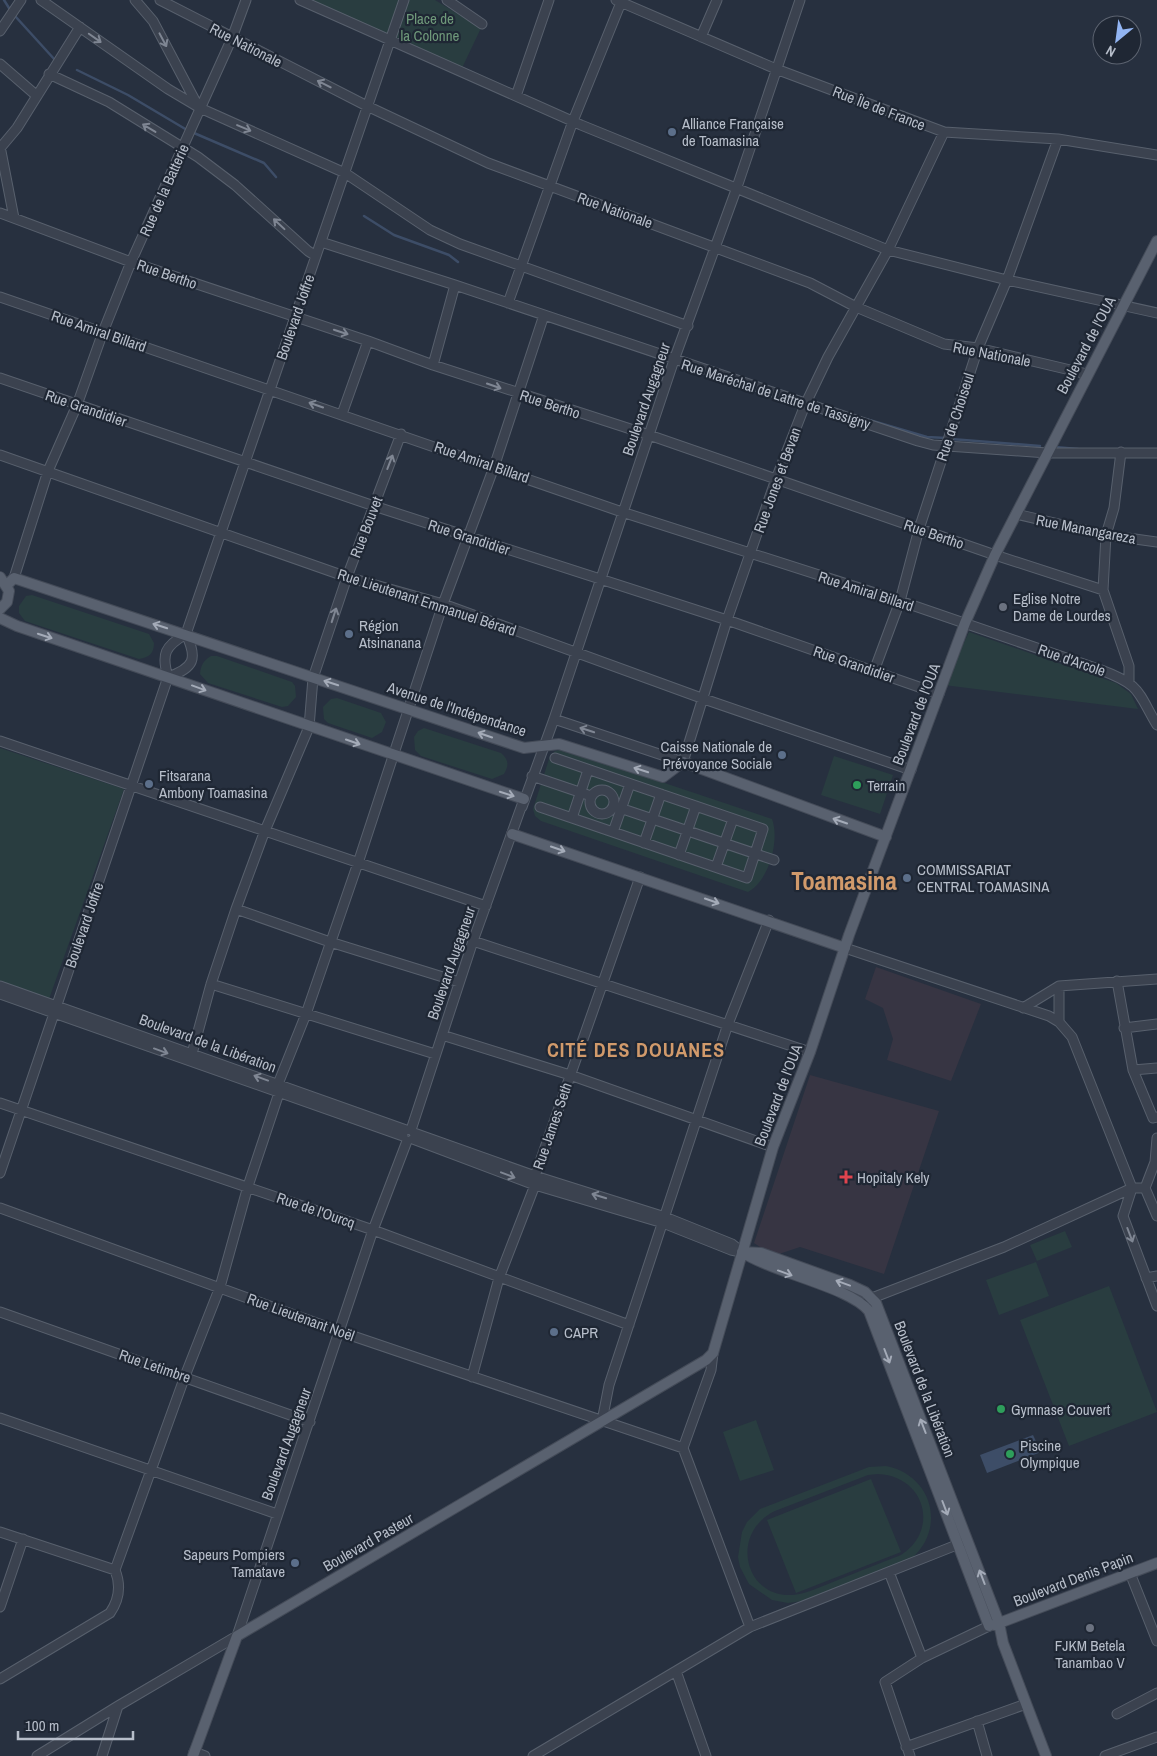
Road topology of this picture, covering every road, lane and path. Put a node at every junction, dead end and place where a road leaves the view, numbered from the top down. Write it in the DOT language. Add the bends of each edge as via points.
graph roads {
  1 [pos="21,0"];
  2 [pos="41,0"];
  3 [pos="135,0"];
  4 [pos="160,0"];
  5 [pos="246,0"];
  6 [pos="300,0"];
  7 [pos="404,0"];
  8 [pos="447,0"];
  9 [pos="549,0"];
  10 [pos="718,0"];
  11 [pos="800,0"];
  12 [pos="620,1"];
  13 [pos="482,24"];
  14 [pos="80,28"];
  15 [pos="0,32"];
  16 [pos="701,36"];
  17 [pos="232,38"];
  18 [pos="390,42"];
  19 [pos="0,64"];
  20 [pos="776,69"];
  21 [pos="49,74"];
  22 [pos="37,96"];
  23 [pos="516,96"];
  24 [pos="368,106"];
  25 [pos="200,108"];
  26 [pos="573,121"];
  27 [pos="944,132"];
  28 [pos="1058,139"];
  29 [pos="0,147"];
  30 [pos="183,148"];
  31 [pos="1157,155"];
  32 [pos="344,173"];
  33 [pos="550,187"];
  34 [pos="736,190"];
  35 [pos="0,213"];
  36 [pos="14,218"];
  37 [pos="1157,241"];
  38 [pos="321,242"];
  39 [pos="716,246"];
  40 [pos="888,250"];
  41 [pos="316,256"];
  42 [pos="131,262"];
  43 [pos="520,266"];
  44 [pos="1007,280"];
  45 [pos="455,285"];
  46 [pos="0,297"];
  47 [pos="508,303"];
  48 [pos="856,306"];
  49 [pos="1124,307"];
  50 [pos="1157,313"];
  51 [pos="544,315"];
  52 [pos="295,317"];
  53 [pos="688,326"];
  54 [pos="103,332"];
  55 [pos="368,341"];
  56 [pos="978,348"];
  57 [pos="674,360"];
  58 [pos="433,365"];
  59 [pos="1087,374"];
  60 [pos="0,378"];
  61 [pos="270,389"];
  62 [pos="519,394"];
  63 [pos="77,405"];
  64 [pos="805,405"];
  65 [pos="342,414"];
  66 [pos="401,434"];
  67 [pos="649,435"];
  68 [pos="946,445"];
  69 [pos="1121,452"];
  70 [pos="1047,453"];
  71 [pos="1157,453"];
  72 [pos="0,455"];
  73 [pos="245,463"];
  74 [pos="494,467"];
  75 [pos="48,472"];
  76 [pos="776,479"];
  77 [pos="374,506"];
  78 [pos="622,512"];
  79 [pos="1016,514"];
  80 [pos="919,529"];
  81 [pos="220,534"];
  82 [pos="1106,534"];
  83 [pos="468,537"];
  84 [pos="1157,542"];
  85 [pos="751,553"];
  86 [pos="995,555"];
  87 [pos="347,577"];
  88 [pos="599,579"];
  89 [pos="7,580"];
  90 [pos="1103,590"];
  91 [pos="900,601"];
  92 [pos="443,604"];
  93 [pos="0,609"];
  94 [pos="0,618"];
  95 [pos="727,620"];
  96 [pos="965,623"];
  97 [pos="186,634"];
  98 [pos="576,651"];
  99 [pos="874,671"];
  100 [pos="168,677"];
  101 [pos="314,678"];
  102 [pos="1129,682"];
  103 [pos="939,694"];
  104 [pos="704,699"];
  105 [pos="408,709"];
  106 [pos="1153,713"];
  107 [pos="554,719"];
  108 [pos="1157,725"];
  109 [pos="309,727"];
  110 [pos="0,742"];
  111 [pos="542,746"];
  112 [pos="393,756"];
  113 [pos="554,758"];
  114 [pos="683,762"];
  115 [pos="588,770"];
  116 [pos="911,770"];
  117 [pos="532,776"];
  118 [pos="630,784"];
  119 [pos="132,785"];
  120 [pos="580,793"];
  121 [pos="661,794"];
  122 [pos="591,796"];
  123 [pos="523,803"];
  124 [pos="696,806"];
  125 [pos="540,807"];
  126 [pos="618,807"];
  127 [pos="572,818"];
  128 [pos="652,818"];
  129 [pos="732,819"];
  130 [pos="687,830"];
  131 [pos="264,832"];
  132 [pos="614,832"];
  133 [pos="512,834"];
  134 [pos="886,837"];
  135 [pos="644,843"];
  136 [pos="724,843"];
  137 [pos="755,854"];
  138 [pos="679,855"];
  139 [pos="774,860"];
  140 [pos="358,863"];
  141 [pos="716,867"];
  142 [pos="640,877"];
  143 [pos="486,906"];
  144 [pos="236,909"];
  145 [pos="769,920"];
  146 [pos="473,940"];
  147 [pos="330,942"];
  148 [pos="845,948"];
  149 [pos="1157,979"];
  150 [pos="1116,981"];
  151 [pos="459,982"];
  152 [pos="603,982"];
  153 [pos="211,984"];
  154 [pos="0,986"];
  155 [pos="1059,986"];
  156 [pos="0,994"];
  157 [pos="1023,1008"];
  158 [pos="56,1009"];
  159 [pos="306,1014"];
  160 [pos="1059,1022"];
  161 [pos="728,1024"];
  162 [pos="1157,1024"];
  163 [pos="1124,1028"];
  164 [pos="442,1035"];
  165 [pos="810,1052"];
  166 [pos="435,1054"];
  167 [pos="191,1057"];
  168 [pos="1157,1068"];
  169 [pos="1133,1070"];
  170 [pos="570,1075"];
  171 [pos="278,1089"];
  172 [pos="0,1102"];
  173 [pos="23,1110"];
  174 [pos="1157,1117"];
  175 [pos="697,1119"];
  176 [pos="409,1135"];
  177 [pos="1157,1138"];
  178 [pos="773,1147"];
  179 [pos="1156,1162"];
  180 [pos="0,1173"];
  181 [pos="535,1176"];
  182 [pos="535,1185"];
  183 [pos="248,1186"];
  184 [pos="1132,1188"];
  185 [pos="1145,1188"];
  186 [pos="1155,1204"];
  187 [pos="0,1208"];
  188 [pos="1157,1216"];
  189 [pos="664,1220"];
  190 [pos="373,1230"];
  191 [pos="742,1252"];
  192 [pos="1157,1276"];
  193 [pos="498,1278"];
  194 [pos="1146,1278"];
  195 [pos="220,1287"];
  196 [pos="868,1301"];
  197 [pos="1157,1306"];
  198 [pos="0,1312"];
  199 [pos="629,1325"];
  200 [pos="341,1332"];
  201 [pos="713,1353"];
  202 [pos="185,1376"];
  203 [pos="472,1377"];
  204 [pos="0,1418"];
  205 [pos="602,1421"];
  206 [pos="310,1422"];
  207 [pos="683,1448"];
  208 [pos="150,1470"];
  209 [pos="276,1514"];
  210 [pos="0,1532"];
  211 [pos="23,1539"];
  212 [pos="963,1543"];
  213 [pos="1157,1563"];
  214 [pos="115,1570"];
  215 [pos="889,1572"];
  216 [pos="1130,1574"];
  217 [pos="0,1607"];
  218 [pos="1000,1623"];
  219 [pos="989,1626"];
  220 [pos="750,1627"];
  221 [pos="238,1636"];
  222 [pos="1002,1637"];
  223 [pos="1157,1640"];
  224 [pos="922,1658"];
  225 [pos="676,1671"];
  226 [pos="0,1679"];
  227 [pos="1157,1693"];
  228 [pos="1026,1704"];
  229 [pos="118,1706"];
  230 [pos="1117,1714"];
  231 [pos="977,1721"];
  232 [pos="1157,1737"];
  233 [pos="908,1752"];
  234 [pos="193,1754"];
  235 [pos="37,1756"];
  236 [pos="102,1756"];
  237 [pos="205,1756"];
  238 [pos="533,1756"];
  239 [pos="706,1756"];
  240 [pos="987,1756"];
  241 [pos="1046,1756"];
  242 [pos="1105,1756"];
  1 -- 15 [label="street"];
  2 -- 14 [label="street"];
  3 -- 25 [label="street, one-way" via="153,21"];
  4 -- 17 [label="street, Rue Nationale"];
  5 -- 17 [label="street, Rue de la Batterie"];
  6 -- 18 [label="street"];
  7 -- 18 [label="street, Boulevard Joffre"];
  8 -- 13 [label="street"];
  9 -- 23 [label="street"];
  10 -- 16 [label="street"];
  11 -- 20 [label="street, Boulevard Augagneur"];
  12 -- 16 [label="street, Rue Île de France"];
  12 -- 26 [label="street"];
  14 -- 21 [label="street"];
  14 -- 25 [label="street, one-way"];
  16 -- 20 [label="street, Rue Île de France"];
  24 -- 17 [label="street, Rue Nationale, one-way"];
  17 -- 25 [label="street, Rue de la Batterie"];
  18 -- 23 [label="street"];
  18 -- 24 [label="street, Boulevard Joffre"];
  19 -- 22 [label="street"];
  20 -- 27 [label="street, Rue Île de France"];
  20 -- 34 [label="street, Boulevard Augagneur"];
  21 -- 22 [label="street"];
  30 -- 21 [label="street, one-way" via="109,102"];
  22 -- 29 [label="street" via="10,138"];
  23 -- 26 [label="street"];
  24 -- 32 [label="street, Boulevard Joffre"];
  24 -- 33 [label="street, Rue Nationale" via="488,163"];
  25 -- 30 [label="street, Rue de la Batterie"];
  25 -- 32 [label="street, one-way"];
  26 -- 33 [label="street"];
  26 -- 34 [label="street"];
  27 -- 28 [label="street, Rue Île de France"];
  27 -- 40 [label="street, Rue Jones et Bevan"];
  28 -- 31 [label="street, Rue Île de France"];
  28 -- 44 [label="street, Rue de Choiseul"];
  29 -- 36 [label="street"];
  41 -- 30 [label="street, one-way" via="235,184"];
  30 -- 42 [label="street, Rue de la Batterie"];
  32 -- 38 [label="street, Boulevard Joffre"];
  32 -- 43 [label="street" via="430,230"];
  33 -- 39 [label="street, Rue Nationale"];
  33 -- 43 [label="street"];
  34 -- 39 [label="street, Boulevard Augagneur"];
  34 -- 40 [label="street"];
  35 -- 36 [label="street, Rue Bertho"];
  36 -- 42 [label="street, Rue Bertho"];
  37 -- 49 [label="main road, Boulevard de l'OUA"];
  38 -- 41 [label="street, Boulevard Joffre"];
  38 -- 45 [label="street, Rue Maréchal de Lattre de Tassigny"];
  39 -- 48 [label="street, Rue Nationale" via="810,283"];
  39 -- 53 [label="street, Boulevard Augagneur"];
  40 -- 44 [label="street"];
  40 -- 48 [label="street, Rue Jones et Bevan"];
  41 -- 52 [label="street, Boulevard Joffre"];
  42 -- 52 [label="street, Rue Bertho"];
  42 -- 54 [label="street, Rue de la Batterie"];
  43 -- 47 [label="street"];
  43 -- 53 [label="street"];
  44 -- 49 [label="street"];
  44 -- 56 [label="street, Rue de Choiseul"];
  45 -- 47 [label="street, Rue Maréchal de Lattre de Tassigny"];
  45 -- 58 [label="street"];
  46 -- 54 [label="street, Rue Amiral Billard"];
  47 -- 51 [label="street, Rue Maréchal de Lattre de Tassigny"];
  48 -- 56 [label="street, Rue Nationale" via="944,344"];
  48 -- 64 [label="street, Rue Jones et Bevan"];
  49 -- 50 [label="street"];
  49 -- 59 [label="main road, Boulevard de l'OUA"];
  51 -- 57 [label="street, Rue Maréchal de Lattre de Tassigny"];
  51 -- 62 [label="street"];
  52 -- 55 [label="street, Rue Bertho, one-way"];
  52 -- 61 [label="street, Boulevard Joffre"];
  53 -- 57 [label="street, Boulevard Augagneur"];
  54 -- 61 [label="street, Rue Amiral Billard"];
  54 -- 63 [label="street, Rue de la Batterie"];
  55 -- 58 [label="street, Rue Bertho"];
  55 -- 65 [label="street"];
  56 -- 59 [label="street, Rue Nationale"];
  56 -- 68 [label="street, Rue de Choiseul"];
  57 -- 64 [label="street, Rue Maréchal de Lattre de Tassigny"];
  57 -- 67 [label="street, Boulevard Augagneur"];
  58 -- 62 [label="street, Rue Bertho, one-way"];
  59 -- 70 [label="main road, Boulevard de l'OUA"];
  60 -- 63 [label="street, Rue Grandidier"];
  65 -- 61 [label="street, Rue Amiral Billard, one-way"];
  61 -- 73 [label="street, Boulevard Joffre"];
  62 -- 67 [label="street, Rue Bertho"];
  62 -- 74 [label="street"];
  63 -- 73 [label="street, Rue Grandidier"];
  63 -- 75 [label="street, Rue de la Batterie"];
  64 -- 68 [label="street, Rue Maréchal de Lattre de Tassigny" via="918,442"];
  64 -- 76 [label="street, Rue Jones et Bevan"];
  65 -- 66 [label="street, Rue Amiral Billard"];
  66 -- 74 [label="street, Rue Amiral Billard"];
  77 -- 66 [label="street, Rue Bouvet, one-way"];
  67 -- 76 [label="street, Rue Bertho"];
  67 -- 78 [label="street, Boulevard Augagneur"];
  68 -- 70 [label="street, Rue Maréchal de Lattre de Tassigny"];
  68 -- 80 [label="street, Rue de Choiseul"];
  69 -- 70 [label="street, Rue Maréchal de Lattre de Tassigny"];
  69 -- 71 [label="street, Rue Maréchal de Lattre de Tassigny"];
  69 -- 82 [label="street" via="1114,508"];
  70 -- 79 [label="main road, Boulevard de l'OUA"];
  72 -- 75 [label="street, Rue Lieutenant Emmanuel Bérard"];
  73 -- 77 [label="street, Rue Grandidier"];
  73 -- 81 [label="street, Boulevard Joffre"];
  74 -- 78 [label="street, Rue Amiral Billard"];
  74 -- 83 [label="street"];
  75 -- 81 [label="street, Rue Lieutenant Emmanuel Bérard"];
  75 -- 89 [label="street, Rue de la Batterie"];
  76 -- 80 [label="street, Rue Bertho"];
  76 -- 85 [label="street, Rue Jones et Bevan"];
  77 -- 83 [label="street, Rue Grandidier"];
  77 -- 87 [label="street, Rue Bouvet"];
  78 -- 85 [label="street, Rue Amiral Billard"];
  78 -- 88 [label="street, Boulevard Augagneur"];
  79 -- 82 [label="street, Rue Manangareza"];
  79 -- 86 [label="main road, Boulevard de l'OUA"];
  80 -- 86 [label="street, Rue Bertho"];
  80 -- 91 [label="street, Rue de Choiseul"];
  81 -- 87 [label="street, Rue Lieutenant Emmanuel Bérard"];
  81 -- 97 [label="street, Boulevard Joffre"];
  82 -- 84 [label="street, Rue Manangareza"];
  82 -- 90 [label="street"];
  83 -- 88 [label="street, Rue Grandidier"];
  83 -- 92 [label="street"];
  85 -- 91 [label="street, Rue Amiral Billard"];
  85 -- 95 [label="street, Rue Jones et Bevan"];
  86 -- 90 [label="street, Rue Bertho"];
  86 -- 96 [label="main road, Boulevard de l'OUA"];
  87 -- 92 [label="street, Rue Lieutenant Emmanuel Bérard"];
  101 -- 87 [label="street, Rue Bouvet, one-way"];
  88 -- 95 [label="street, Rue Grandidier"];
  88 -- 98 [label="street, Boulevard Augagneur"];
  89 -- 93 [label="main road" via="9,596"];
  97 -- 89 [label="main road, Avenue de l'Indépendance, one-way"];
  90 -- 102 [label="street" via="1129,666"];
  91 -- 96 [label="street, Rue Amiral Billard"];
  91 -- 99 [label="street, Rue de Choiseul"];
  92 -- 98 [label="street, Rue Lieutenant Emmanuel Bérard"];
  92 -- 105 [label="street"];
  94 -- 100 [label="main road, one-way"];
  95 -- 99 [label="street, Rue Grandidier"];
  95 -- 104 [label="street, Rue Jones et Bevan"];
  96 -- 102 [label="street, Rue d'Arcole"];
  96 -- 103 [label="main road, Boulevard de l'OUA"];
  97 -- 100 [label="street" via="172,642 165,653"];
  97 -- 100 [label="street" via="193,649 191,661 185,672"];
  97 -- 101 [label="main road, Avenue de l'Indépendance"];
  98 -- 104 [label="street, Rue Lieutenant Emmanuel Bérard"];
  98 -- 107 [label="street, Boulevard Augagneur"];
  99 -- 103 [label="street, Rue Grandidier"];
  100 -- 109 [label="main road, one-way"];
  100 -- 119 [label="street, Boulevard Joffre"];
  105 -- 101 [label="main road, Avenue de l'Indépendance, one-way"];
  101 -- 109 [label="street, Rue Bouvet"];
  102 -- 106 [label="street"];
  103 -- 116 [label="main road, Boulevard de l'OUA"];
  104 -- 114 [label="street, Rue Jones et Bevan"];
  104 -- 116 [label="street, Rue Lieutenant Emmanuel Bérard"];
  111 -- 105 [label="main road, Avenue de l'Indépendance, one-way" via="524,748"];
  105 -- 112 [label="street"];
  106 -- 108 [label="street"];
  107 -- 111 [label="street, Boulevard Augagneur"];
  114 -- 107 [label="street, one-way"];
  109 -- 112 [label="main road, one-way"];
  109 -- 131 [label="street, Rue Bouvet"];
  110 -- 119 [label="street"];
  114 -- 111 [label="main road, Avenue de l'Indépendance, one-way" via="663,777 559,744"];
  111 -- 117 [label="street, Boulevard Augagneur"];
  112 -- 123 [label="main road, one-way"];
  112 -- 140 [label="street"];
  113 -- 115 [label="street"];
  134 -- 114 [label="main road, one-way"];
  115 -- 118 [label="street"];
  115 -- 120 [label="street"];
  116 -- 134 [label="main road, Boulevard de l'OUA"];
  117 -- 120 [label="street"];
  117 -- 123 [label="street, Boulevard Augagneur"];
  118 -- 121 [label="street"];
  118 -- 126 [label="street"];
  119 -- 131 [label="street"];
  119 -- 158 [label="street, Boulevard Joffre"];
  120 -- 122 [label="street"];
  120 -- 127 [label="street"];
  121 -- 124 [label="street"];
  121 -- 128 [label="street"];
  122 -- 126 [label="street" via="596,790 609,791"];
  122 -- 126 [label="street" via="591,806 598,813 606,814"];
  123 -- 133 [label="street, Boulevard Augagneur"];
  124 -- 129 [label="street"];
  124 -- 130 [label="street"];
  125 -- 127 [label="street"];
  126 -- 128 [label="street"];
  126 -- 132 [label="street"];
  127 -- 132 [label="street"];
  128 -- 130 [label="street"];
  128 -- 135 [label="street"];
  129 -- 136 [label="street"];
  129 -- 137 [label="street" via="763,829"];
  130 -- 136 [label="street"];
  130 -- 138 [label="street"];
  131 -- 140 [label="street"];
  131 -- 144 [label="street, Rue Bouvet"];
  132 -- 135 [label="street"];
  133 -- 142 [label="main road, one-way"];
  133 -- 143 [label="street, Boulevard Augagneur"];
  134 -- 148 [label="main road, Boulevard de l'OUA"];
  135 -- 138 [label="street"];
  136 -- 137 [label="street"];
  136 -- 141 [label="street"];
  137 -- 139 [label="street"];
  137 -- 141 [label="street" via="747,878"];
  138 -- 141 [label="street"];
  140 -- 143 [label="street"];
  140 -- 147 [label="street"];
  142 -- 145 [label="main road, one-way"];
  142 -- 152 [label="street, Rue James Seth"];
  143 -- 146 [label="street, Boulevard Augagneur"];
  144 -- 147 [label="street"];
  144 -- 153 [label="street, Rue Bouvet"];
  145 -- 148 [label="main road"];
  145 -- 161 [label="street"];
  146 -- 151 [label="street, Boulevard Augagneur"];
  146 -- 152 [label="street"];
  147 -- 151 [label="street"];
  147 -- 159 [label="street"];
  148 -- 157 [label="street"];
  148 -- 165 [label="main road, Boulevard de l'OUA"];
  149 -- 150 [label="street"];
  150 -- 155 [label="street"];
  150 -- 163 [label="street"];
  151 -- 164 [label="street, Boulevard Augagneur"];
  152 -- 161 [label="street"];
  152 -- 170 [label="street, Rue James Seth"];
  153 -- 159 [label="street"];
  153 -- 167 [label="street, Rue Bouvet"];
  154 -- 158 [label="street, Boulevard de la Libération"];
  155 -- 157 [label="street"];
  155 -- 160 [label="street"];
  156 -- 158 [label="street, Boulevard de la Libération"];
  157 -- 160 [label="street"];
  158 -- 167 [label="street, Boulevard de la Libération"];
  158 -- 173 [label="street, Boulevard Joffre"];
  159 -- 166 [label="street"];
  159 -- 171 [label="street"];
  160 -- 184 [label="street" via="1072,1037"];
  161 -- 165 [label="street"];
  161 -- 175 [label="street"];
  162 -- 163 [label="street"];
  163 -- 169 [label="street"];
  164 -- 166 [label="street, Boulevard Augagneur"];
  164 -- 170 [label="street"];
  165 -- 178 [label="main road, Boulevard de l'OUA"];
  166 -- 176 [label="street, Boulevard Augagneur"];
  167 -- 171 [label="street, Boulevard de la Libération"];
  168 -- 169 [label="street"];
  169 -- 174 [label="street" via="1153,1118"];
  170 -- 175 [label="street"];
  170 -- 181 [label="street, Rue James Seth"];
  171 -- 176 [label="street, Boulevard de la Libération"];
  171 -- 183 [label="street"];
  172 -- 173 [label="street, Rue de l'Ourcq"];
  173 -- 180 [label="street, Boulevard Joffre"];
  173 -- 183 [label="street, Rue de l'Ourcq"];
  175 -- 178 [label="street"];
  175 -- 189 [label="street"];
  176 -- 181 [label="street, Boulevard de la Libération"];
  176 -- 182 [label="street, Boulevard de la Libération, one-way"];
  176 -- 190 [label="street, Boulevard Augagneur"];
  177 -- 179 [label="street"];
  178 -- 191 [label="main road, Boulevard de l'OUA"];
  179 -- 185 [label="street"];
  181 -- 182 [label="street, Rue James Seth"];
  189 -- 181 [label="street, Boulevard de la Libération, one-way"];
  182 -- 189 [label="street, Boulevard de la Libération"];
  182 -- 193 [label="street, Rue James Seth"];
  183 -- 190 [label="street, Rue de l'Ourcq"];
  183 -- 195 [label="street"];
  184 -- 185 [label="street"];
  184 -- 194 [label="street, one-way" via="1123,1216"];
  184 -- 196 [label="street" via="1004,1247"];
  185 -- 186 [label="street"];
  186 -- 188 [label="street"];
  187 -- 195 [label="street, Rue Lieutenant Noël"];
  189 -- 191 [label="street, Boulevard de la Libération" via="732,1244"];
  189 -- 199 [label="street"];
  190 -- 193 [label="street, Rue de l'Ourcq"];
  190 -- 200 [label="street, Boulevard Augagneur"];
  191 -- 196 [label="main road, Boulevard de la Libération" via="758,1262"];
  191 -- 201 [label="main road, Boulevard de l'OUA"];
  192 -- 194 [label="street"];
  193 -- 199 [label="street, Rue de l'Ourcq"];
  193 -- 203 [label="street, Rue James Seth"];
  194 -- 197 [label="street"];
  195 -- 200 [label="street, Rue Lieutenant Noël"];
  195 -- 202 [label="street"];
  196 -- 212 [label="main road, Boulevard de la Libération"];
  198 -- 202 [label="street, Rue Letimbre"];
  199 -- 205 [label="street" via="609,1385"];
  200 -- 203 [label="street, Rue Lieutenant Noël"];
  200 -- 206 [label="street, Boulevard Augagneur"];
  201 -- 205 [label="main road, Boulevard Pasteur"];
  201 -- 207 [label="street, Boulevard de l'OUA" via="711,1370"];
  202 -- 206 [label="street, Rue Letimbre"];
  202 -- 208 [label="street"];
  203 -- 205 [label="street, Rue Lieutenant Noël"];
  204 -- 208 [label="street"];
  205 -- 207 [label="street, Rue Lieutenant Noël"];
  205 -- 221 [label="main road, Boulevard Pasteur"];
  206 -- 209 [label="street, Boulevard Augagneur"];
  207 -- 220 [label="street"];
  208 -- 209 [label="street"];
  208 -- 214 [label="street"];
  209 -- 221 [label="street, Boulevard Augagneur"];
  210 -- 211 [label="street"];
  211 -- 214 [label="street"];
  211 -- 217 [label="street"];
  212 -- 215 [label="street"];
  218 -- 212 [label="main road, Boulevard de la Libération, one-way"];
  212 -- 219 [label="main road, Boulevard de la Libération"];
  213 -- 216 [label="main road, Boulevard Denis Papin"];
  214 -- 226 [label="street" via="118,1595 110,1613"];
  215 -- 220 [label="street"];
  215 -- 224 [label="street"];
  216 -- 218 [label="main road, Boulevard Denis Papin"];
  216 -- 223 [label="street"];
  218 -- 219 [label="main road, Boulevard Denis Papin"];
  218 -- 222 [label="main road, Boulevard de la Libération"];
  219 -- 222 [label="main road"];
  219 -- 224 [label="street"];
  220 -- 225 [label="street"];
  221 -- 229 [label="street, Boulevard Pasteur"];
  221 -- 234 [label="main road, Boulevard Augagneur"];
  222 -- 228 [label="main road, Boulevard de la Libération"];
  224 -- 233 [label="street" via="885,1682"];
  225 -- 238 [label="street"];
  225 -- 239 [label="street"];
  227 -- 230 [label="street"];
  228 -- 231 [label="street"];
  228 -- 241 [label="main road, Boulevard de la Libération"];
  229 -- 235 [label="street, Boulevard Pasteur"];
  229 -- 236 [label="street"];
  231 -- 233 [label="street"];
  231 -- 240 [label="street"];
  232 -- 242 [label="street"];
  234 -- 237 [label="street"];
}
